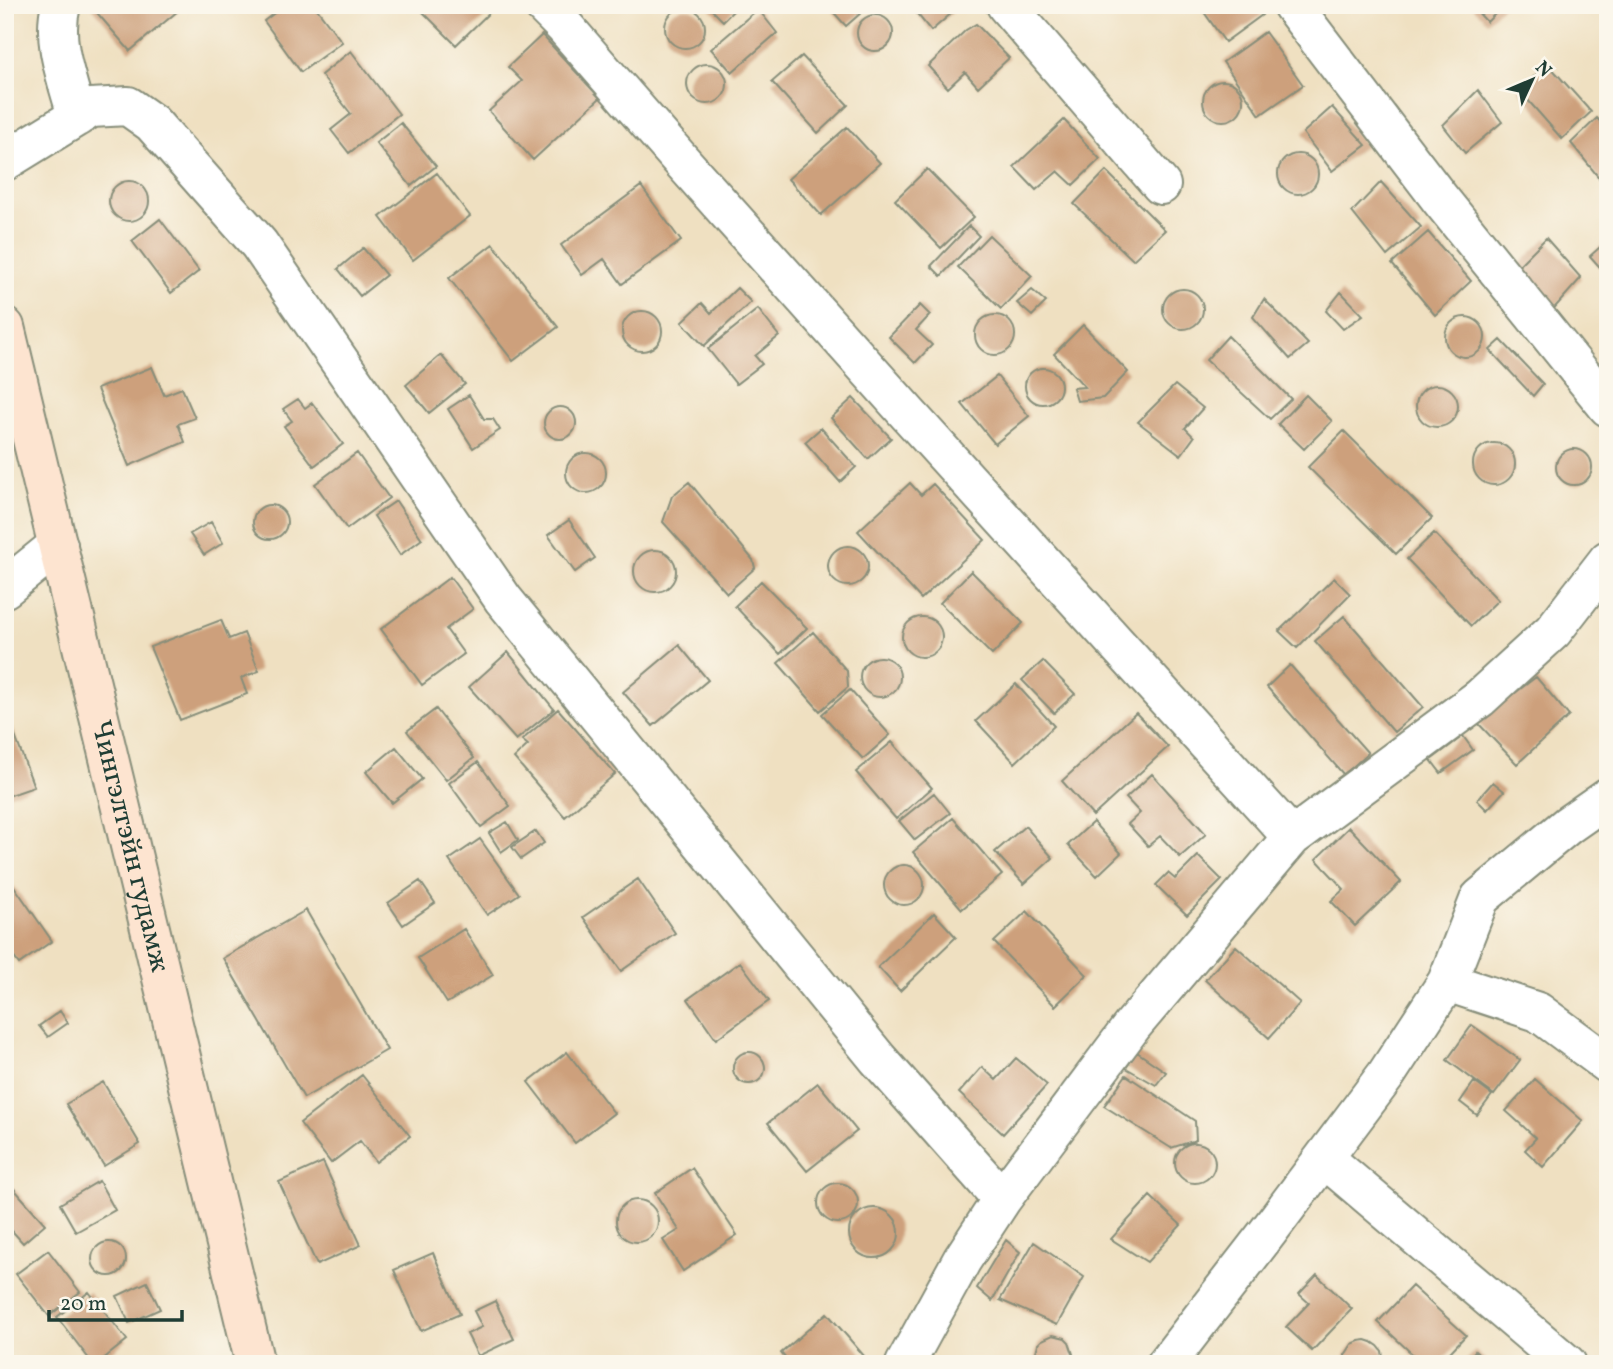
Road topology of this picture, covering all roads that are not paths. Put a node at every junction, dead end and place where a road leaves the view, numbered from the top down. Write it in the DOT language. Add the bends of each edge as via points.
graph roads {
  1 [pos="61,5"];
  2 [pos="543,5"];
  3 [pos="1006,5"];
  4 [pos="1292,5"];
  5 [pos="77,117"];
  6 [pos="5,162"];
  7 [pos="1161,185"];
  8 [pos="5,327"];
  9 [pos="1608,407"];
  10 [pos="58,545"];
  11 [pos="1608,560"];
  12 [pos="5,587"];
  13 [pos="1608,797"];
  14 [pos="1292,837"];
  15 [pos="1447,982"];
  16 [pos="1608,1064"];
  17 [pos="1324,1158"];
  18 [pos="1002,1199"];
  19 [pos="1168,1363"];
  20 [pos="255,1364"];
  21 [pos="905,1364"];
  22 [pos="1567,1364"];
  1 -- 5 [label="street" via="59,44"];
  2 -- 14 [label="street"];
  3 -- 7 [label="street"];
  4 -- 9 [label="street" via="1440,199"];
  5 -- 6 [label="street"];
  5 -- 18 [label="street" via="91,108 128,106 152,123 260,244 503,599 878,1059"];
  8 -- 10 [label="main road, Чингэлтэйн гудамж"];
  10 -- 12 [label="street"];
  10 -- 20 [label="main road, Чингэлтэйн гудамж"];
  11 -- 14 [label="street" via="1553,631 1480,698"];
  13 -- 15 [label="street" via="1480,898"];
  14 -- 18 [label="street" via="1132,1027"];
  15 -- 16 [label="street" via="1538,1012"];
  15 -- 17 [label="street"];
  17 -- 19 [label="street"];
  17 -- 22 [label="street"];
  18 -- 21 [label="street" via="962,1260"];
}
